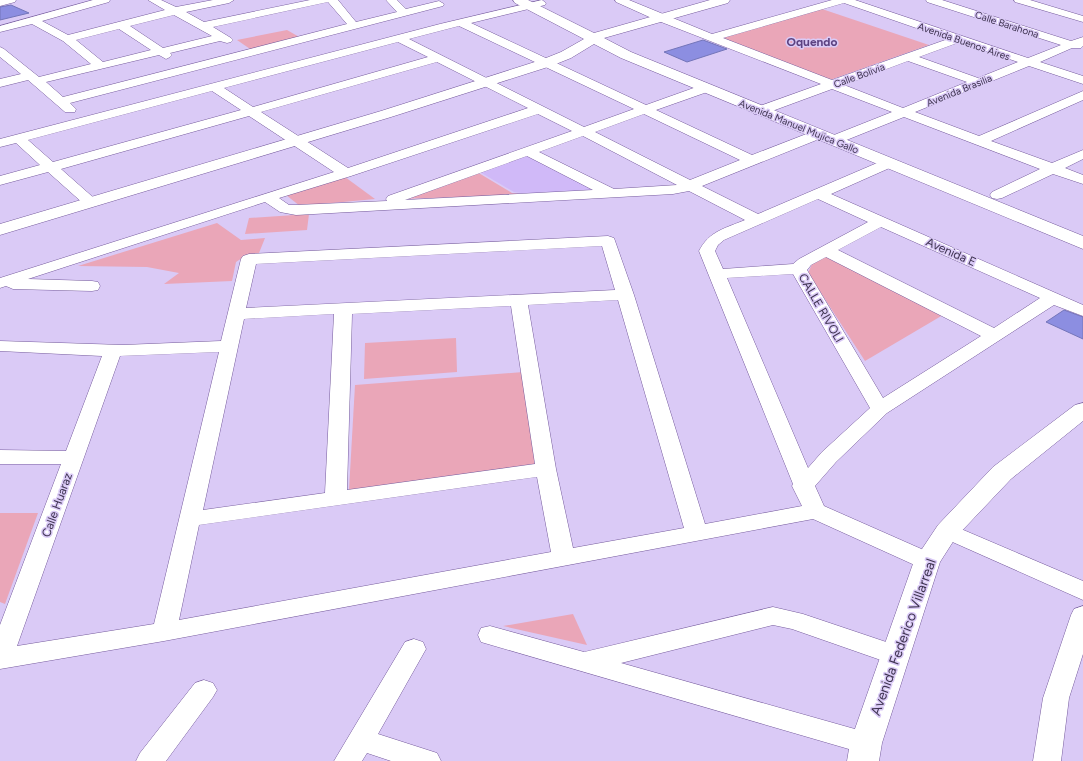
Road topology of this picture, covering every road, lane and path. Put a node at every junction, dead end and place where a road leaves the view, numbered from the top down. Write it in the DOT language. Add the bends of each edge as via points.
graph roads {
  1 [pos="11,0"];
  2 [pos="100,0"];
  3 [pos="153,0"];
  4 [pos="229,0"];
  5 [pos="325,0"];
  6 [pos="332,0"];
  7 [pos="391,0"];
  8 [pos="620,0"];
  9 [pos="724,0"];
  10 [pos="844,0"];
  11 [pos="1019,0"];
  12 [pos="0,2"];
  13 [pos="531,2"];
  14 [pos="947,2"];
  15 [pos="438,4"];
  16 [pos="930,4"];
  17 [pos="175,11"];
  18 [pos="404,13"];
  19 [pos="914,14"];
  20 [pos="459,18"];
  21 [pos="660,18"];
  22 [pos="899,19"];
  23 [pos="1083,19"];
  24 [pos="33,20"];
  25 [pos="121,25"];
  26 [pos="203,26"];
  27 [pos="354,26"];
  28 [pos="0,29"];
  29 [pos="597,36"];
  30 [pos="222,37"];
  31 [pos="399,38"];
  32 [pos="712,38"];
  33 [pos="67,39"];
  34 [pos="958,39"];
  35 [pos="1080,44"];
  36 [pos="160,52"];
  37 [pos="250,53"];
  38 [pos="3,55"];
  39 [pos="907,57"];
  40 [pos="438,58"];
  41 [pos="546,63"];
  42 [pos="1027,63"];
  43 [pos="101,66"];
  44 [pos="187,69"];
  45 [pos="280,70"];
  46 [pos="32,78"];
  47 [pos="1083,80"];
  48 [pos="484,82"];
  49 [pos="979,82"];
  50 [pos="0,83"];
  51 [pos="831,85"];
  52 [pos="215,87"];
  53 [pos="706,88"];
  54 [pos="1083,95"];
  55 [pos="61,101"];
  56 [pos="774,105"];
  57 [pos="539,109"];
  58 [pos="644,110"];
  59 [pos="251,111"];
  60 [pos="759,111"];
  61 [pos="903,112"];
  62 [pos="85,121"];
  63 [pos="583,131"];
  64 [pos="819,134"];
  65 [pos="841,137"];
  66 [pos="18,138"];
  67 [pos="295,141"];
  68 [pos="979,141"];
  69 [pos="0,143"];
  70 [pos="527,151"];
  71 [pos="1083,154"];
  72 [pos="752,160"];
  73 [pos="889,163"];
  74 [pos="52,167"];
  75 [pos="1052,168"];
  76 [pos="346,173"];
  77 [pos="1083,180"];
  78 [pos="0,181"];
  79 [pos="689,186"];
  80 [pos="612,194"];
  81 [pos="819,194"];
  82 [pos="997,195"];
  83 [pos="267,197"];
  84 [pos="90,202"];
  85 [pos="375,205"];
  86 [pos="756,219"];
  87 [pos="881,221"];
  88 [pos="0,230"];
  89 [pos="1083,230"];
  90 [pos="1083,243"];
  91 [pos="827,251"];
  92 [pos="798,269"];
  93 [pos="716,274"];
  94 [pos="0,283"];
  95 [pos="92,286"];
  96 [pos="625,295"];
  97 [pos="1053,298"];
  98 [pos="519,300"];
  99 [pos="344,309"];
  100 [pos="1083,311"];
  101 [pos="236,314"];
  102 [pos="995,336"];
  103 [pos="229,346"];
  104 [pos="2,349"];
  105 [pos="113,351"];
  106 [pos="880,409"];
  107 [pos="1083,410"];
  108 [pos="0,457"];
  109 [pos="74,458"];
  110 [pos="546,469"];
  111 [pos="803,486"];
  112 [pos="336,498"];
  113 [pos="815,511"];
  114 [pos="189,519"];
  115 [pos="947,531"];
  116 [pos="697,533"];
  117 [pos="564,558"];
  118 [pos="927,561"];
  119 [pos="1083,591"];
  120 [pos="1083,615"];
  121 [pos="164,632"];
  122 [pos="490,636"];
  123 [pos="414,649"];
  124 [pos="895,655"];
  125 [pos="0,659"];
  126 [pos="582,662"];
  127 [pos="204,690"];
  128 [pos="355,750"];
  129 [pos="864,752"];
  130 [pos="150,761"];
  131 [pos="427,761"];
  132 [pos="1047,761"];
  1 -- 12 [label="street"];
  2 -- 24 [label="street"];
  3 -- 17 [label="street"];
  4 -- 17 [label="street"];
  5 -- 26 [label="street"];
  6 -- 27 [label="street"];
  7 -- 18 [label="street"];
  8 -- 21 [label="street"];
  9 -- 21 [label="street"];
  10 -- 22 [label="street, Avenida Buenos Aires"];
  10 -- 32 [label="street"];
  11 -- 23 [label="street"];
  13 -- 20 [label="street" via="472,19"];
  13 -- 29 [label="street, Avenida Manuel Mujica Gallo"];
  14 -- 16 [label="street, Calle Barahona"];
  14 -- 35 [label="street, Calle Barahona"];
  15 -- 18 [label="street"];
  17 -- 25 [label="street"];
  17 -- 26 [label="street"];
  18 -- 27 [label="street"];
  19 -- 22 [label="street"];
  20 -- 31 [label="street"];
  20 -- 41 [label="street"];
  21 -- 29 [label="street"];
  21 -- 32 [label="street"];
  22 -- 34 [label="street, Avenida Buenos Aires"];
  24 -- 28 [label="street"];
  24 -- 33 [label="street"];
  25 -- 33 [label="street"];
  25 -- 36 [label="street"];
  26 -- 30 [label="street"];
  27 -- 37 [label="street"];
  29 -- 41 [label="street" via="566,55"];
  29 -- 53 [label="street, Avenida Manuel Mujica Gallo" via="626,55"];
  29 -- 56 [label="street, Avenida Manuel Mujica Gallo"];
  30 -- 36 [label="street"];
  30 -- 37 [label="street"];
  31 -- 40 [label="street"];
  31 -- 45 [label="street"];
  32 -- 51 [label="street"];
  33 -- 43 [label="street"];
  34 -- 39 [label="street, Calle Bolivia"];
  34 -- 42 [label="street, Avenida Buenos Aires"];
  35 -- 42 [label="street, Avenida Brasilia"];
  36 -- 43 [label="street"];
  36 -- 44 [label="street"];
  37 -- 44 [label="street"];
  37 -- 45 [label="street"];
  38 -- 46 [label="street"];
  39 -- 49 [label="street"];
  39 -- 51 [label="street, Calle Bolivia"];
  40 -- 48 [label="street"];
  40 -- 59 [label="street"];
  41 -- 48 [label="street"];
  41 -- 58 [label="street"];
  42 -- 47 [label="street, Avenida Buenos Aires"];
  42 -- 49 [label="street, Avenida Brasilia"];
  43 -- 46 [label="street"];
  44 -- 55 [label="street"];
  45 -- 52 [label="street"];
  46 -- 50 [label="street"];
  46 -- 55 [label="street"];
  48 -- 57 [label="street"];
  48 -- 67 [label="street"];
  49 -- 61 [label="street, Avenida Brasilia"];
  51 -- 56 [label="street, Calle Bolivia"];
  51 -- 61 [label="street"];
  52 -- 59 [label="street"];
  52 -- 62 [label="street"];
  53 -- 58 [label="street"];
  53 -- 60 [label="street, Avenida Manuel Mujica Gallo"];
  54 -- 68 [label="street"];
  55 -- 62 [label="street"];
  56 -- 60 [label="street, Calle Bolivia"];
  56 -- 65 [label="street, Avenida Manuel Mujica Gallo"];
  57 -- 63 [label="street"];
  57 -- 76 [label="street"];
  58 -- 63 [label="street"];
  58 -- 72 [label="street"];
  59 -- 67 [label="street"];
  59 -- 74 [label="street"];
  60 -- 64 [label="street, Avenida Manuel Mujica Gallo"];
  61 -- 65 [label="street, Avenida Brasilia"];
  61 -- 68 [label="street"];
  62 -- 66 [label="street"];
  63 -- 70 [label="street"];
  63 -- 79 [label="street"];
  64 -- 65 [label="street, Avenida Manuel Mujica Gallo"];
  64 -- 72 [label="street"];
  65 -- 73 [label="street, Avenida Manuel Mujica Gallo"];
  65 -- 82 [label="street, Avenida Manuel Mujica Gallo"];
  66 -- 69 [label="street"];
  66 -- 74 [label="street"];
  67 -- 76 [label="street"];
  67 -- 84 [label="street"];
  68 -- 75 [label="street"];
  70 -- 80 [label="street"];
  70 -- 85 [label="street"];
  71 -- 75 [label="street"];
  72 -- 79 [label="street"];
  73 -- 81 [label="street"];
  73 -- 90 [label="street, Avenida Manuel Mujica Gallo"];
  74 -- 78 [label="street"];
  74 -- 84 [label="street"];
  75 -- 77 [label="street"];
  75 -- 82 [label="street"];
  76 -- 83 [label="street"];
  79 -- 80 [label="street" via="673,190"];
  79 -- 86 [label="street"];
  80 -- 85 [label="street"];
  81 -- 86 [label="street"];
  81 -- 87 [label="street, Avenida E"];
  82 -- 89 [label="street, Avenida Manuel Mujica Gallo"];
  83 -- 85 [label="street" via="285,209 296,210"];
  83 -- 94 [label="street"];
  84 -- 88 [label="street"];
  86 -- 93 [label="street" via="711,243 707,251"];
  87 -- 91 [label="street, CALLE RIVOLI"];
  87 -- 97 [label="street, Avenida E"];
  91 -- 92 [label="street, CALLE RIVOLI" via="805,262"];
  91 -- 102 [label="street"];
  92 -- 93 [label="street"];
  92 -- 106 [label="street, CALLE RIVOLI"];
  93 -- 111 [label="street"];
  94 -- 95 [label="street"];
  96 -- 98 [label="street"];
  96 -- 101 [label="street" via="608,241 250,259"];
  96 -- 116 [label="street"];
  97 -- 100 [label="street, Avenida E"];
  97 -- 102 [label="street"];
  98 -- 99 [label="street"];
  98 -- 110 [label="street"];
  99 -- 101 [label="street"];
  99 -- 112 [label="street"];
  101 -- 103 [label="street"];
  102 -- 106 [label="street"];
  103 -- 105 [label="street"];
  103 -- 114 [label="street"];
  104 -- 105 [label="street"];
  105 -- 109 [label="street, Calle Huaraz"];
  106 -- 111 [label="street" via="829,457"];
  107 -- 115 [label="street, Avenida Federico Villarreal" via="1002,473"];
  108 -- 109 [label="street"];
  109 -- 125 [label="street, Calle Huaraz"];
  110 -- 112 [label="street"];
  110 -- 117 [label="street"];
  111 -- 113 [label="street"];
  112 -- 114 [label="street"];
  113 -- 116 [label="street"];
  113 -- 118 [label="street"];
  114 -- 121 [label="street"];
  115 -- 118 [label="street, Avenida Federico Villarreal"];
  115 -- 119 [label="street"];
  116 -- 117 [label="street"];
  117 -- 121 [label="street"];
  118 -- 124 [label="street, Avenida Federico Villarreal"];
  120 -- 132 [label="street" via="1056,698"];
  121 -- 125 [label="street"];
  122 -- 126 [label="street"];
  123 -- 128 [label="street"];
  124 -- 126 [label="street" via="794,620 773,616"];
  124 -- 129 [label="street, Avenida Federico Villarreal"];
  126 -- 129 [label="street"];
  127 -- 130 [label="street"];
  128 -- 131 [label="street"];
}
